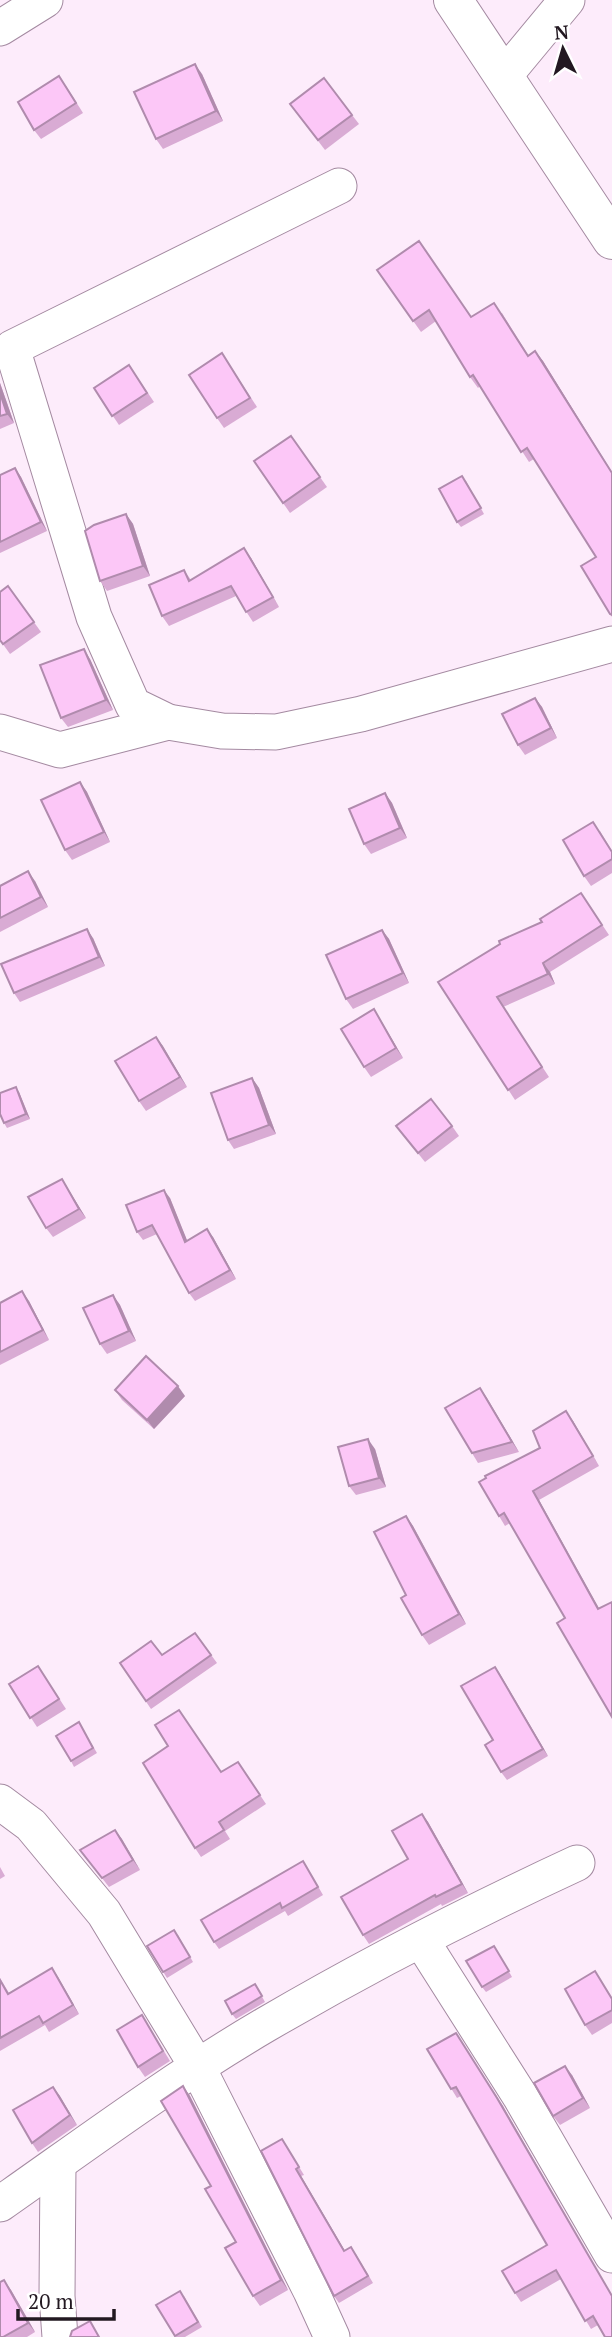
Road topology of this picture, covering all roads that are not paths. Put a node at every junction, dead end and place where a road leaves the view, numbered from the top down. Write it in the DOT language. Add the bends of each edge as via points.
graph roads {
  1 [pos="45,0"];
  2 [pos="453,0"];
  3 [pos="567,0"];
  4 [pos="0,28"];
  5 [pos="504,76"];
  6 [pos="339,186"];
  7 [pos="612,240"];
  8 [pos="612,644"];
  9 [pos="168,722"];
  10 [pos="0,732"];
  11 [pos="0,1802"];
  12 [pos="577,1863"];
  13 [pos="421,1940"];
  14 [pos="198,2068"];
  15 [pos="58,2164"];
  16 [pos="0,2204"];
  17 [pos="612,2255"];
  18 [pos="60,2337"];
  19 [pos="332,2337"];
  1 -- 4 [label="street"];
  2 -- 5 [label="main road"];
  3 -- 5 [label="street"];
  5 -- 7 [label="main road"];
  6 -- 9 [label="street" via="12,348 94,617 133,705"];
  8 -- 9 [label="street" via="360,714 275,732 222,731"];
  9 -- 10 [label="street" via="60,750"];
  11 -- 14 [label="street" via="31,1825 104,1913"];
  12 -- 13 [label="street"];
  13 -- 14 [label="street" via="265,2025"];
  13 -- 17 [label="street" via="520,2096"];
  14 -- 15 [label="street"];
  14 -- 19 [label="street"];
  15 -- 16 [label="street"];
  15 -- 18 [label="street"];
}
